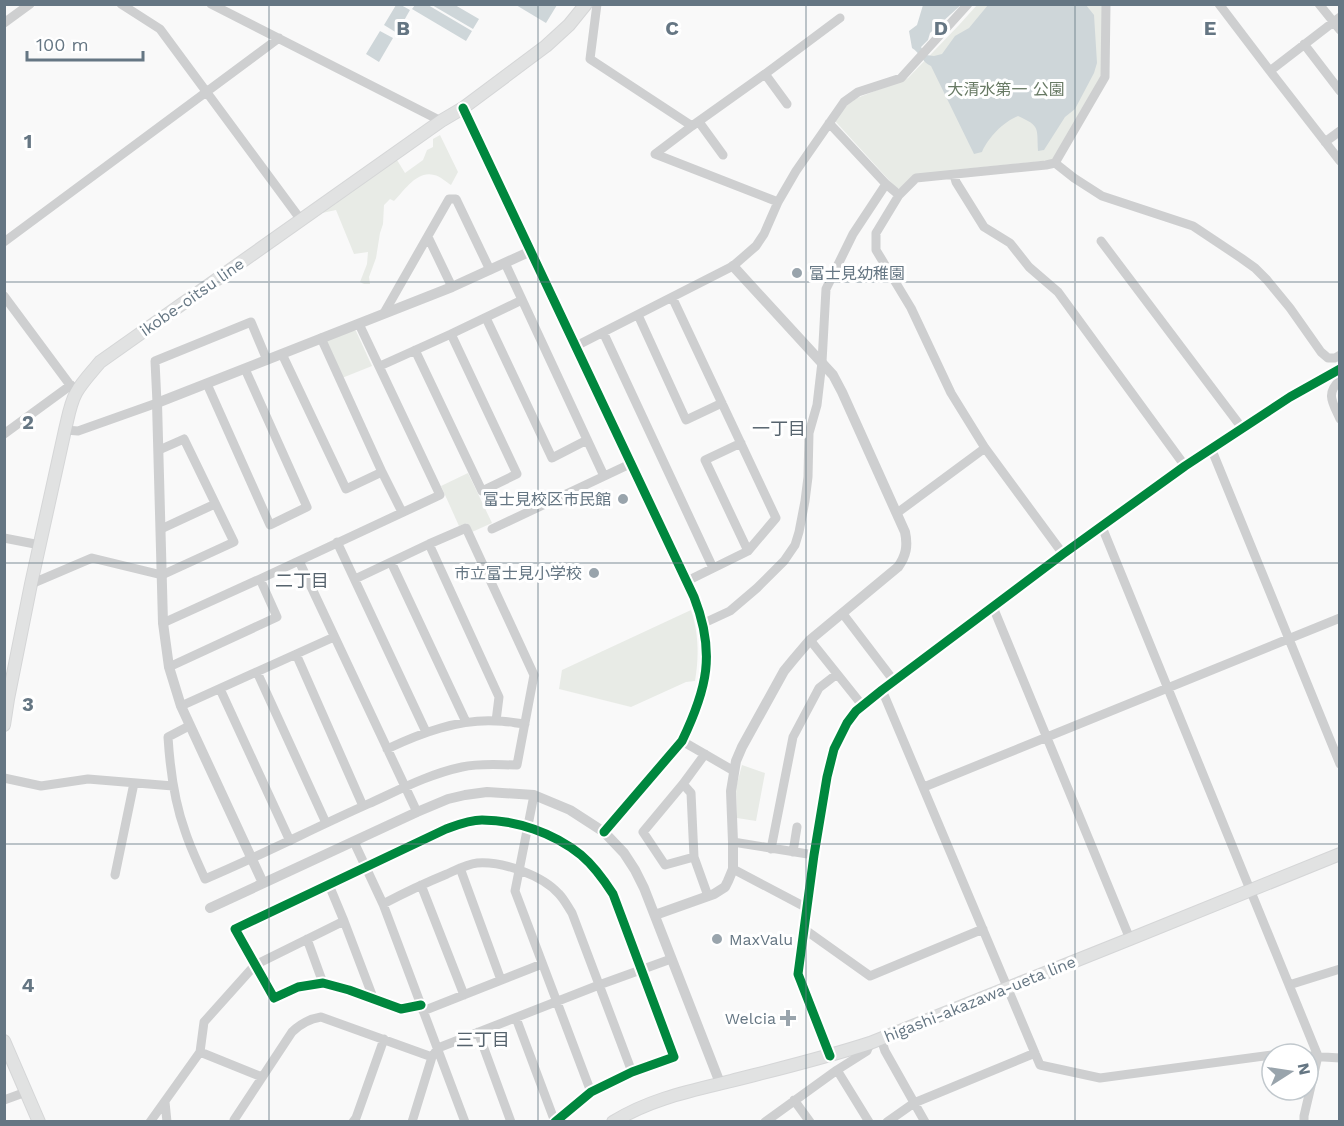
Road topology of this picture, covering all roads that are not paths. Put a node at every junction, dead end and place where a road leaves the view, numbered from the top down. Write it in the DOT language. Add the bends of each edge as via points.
graph roads {
  1 [pos="30,4"];
  2 [pos="121,4"];
  3 [pos="211,4"];
  4 [pos="586,4"];
  5 [pos="597,4"];
  6 [pos="968,4"];
  7 [pos="1106,4"];
  8 [pos="1219,4"];
  9 [pos="1320,4"];
  10 [pos="840,18"];
  11 [pos="1336,19"];
  12 [pos="4,23"];
  13 [pos="1340,30"];
  14 [pos="279,38"];
  15 [pos="1304,44"];
  16 [pos="1270,71"];
  17 [pos="765,74"];
  18 [pos="1340,91"];
  19 [pos="207,93"];
  20 [pos="787,104"];
  21 [pos="463,108"];
  22 [pos="441,121"];
  23 [pos="829,123"];
  24 [pos="695,124"];
  25 [pos="1340,131"];
  26 [pos="1325,142"];
  27 [pos="723,155"];
  28 [pos="1340,161"];
  29 [pos="1055,163"];
  30 [pos="954,175"];
  31 [pos="886,184"];
  32 [pos="899,195"];
  33 [pos="778,202"];
  34 [pos="302,220"];
  35 [pos="428,237"];
  36 [pos="1101,241"];
  37 [pos="4,242"];
  38 [pos="531,251"];
  39 [pos="505,263"];
  40 [pos="733,266"];
  41 [pos="490,270"];
  42 [pos="452,287"];
  43 [pos="4,296"];
  44 [pos="672,297"];
  45 [pos="522,300"];
  46 [pos="384,313"];
  47 [pos="638,315"];
  48 [pos="486,318"];
  49 [pos="359,324"];
  50 [pos="603,333"];
  51 [pos="451,334"];
  52 [pos="321,339"];
  53 [pos="576,346"];
  54 [pos="415,350"];
  55 [pos="282,354"];
  56 [pos="1340,355"];
  57 [pos="267,360"];
  58 [pos="822,362"];
  59 [pos="380,366"];
  60 [pos="245,369"];
  61 [pos="1340,369"];
  62 [pos="1340,380"];
  63 [pos="207,384"];
  64 [pos="73,389"];
  65 [pos="157,403"];
  66 [pos="722,403"];
  67 [pos="1340,419"];
  68 [pos="1242,428"];
  69 [pos="65,430"];
  70 [pos="4,435"];
  71 [pos="587,441"];
  72 [pos="741,443"];
  73 [pos="985,448"];
  74 [pos="1211,448"];
  75 [pos="159,450"];
  76 [pos="630,464"];
  77 [pos="1185,466"];
  78 [pos="382,472"];
  79 [pos="604,476"];
  80 [pos="215,504"];
  81 [pos="402,512"];
  82 [pos="897,513"];
  83 [pos="1102,527"];
  84 [pos="161,529"];
  85 [pos="492,529"];
  86 [pos="4,538"];
  87 [pos="337,542"];
  88 [pos="429,544"];
  89 [pos="40,545"];
  90 [pos="748,551"];
  91 [pos="1063,554"];
  92 [pos="299,561"];
  93 [pos="391,562"];
  94 [pos="713,568"];
  95 [pos="162,575"];
  96 [pos="260,579"];
  97 [pos="355,579"];
  98 [pos="687,581"];
  99 [pos="31,584"];
  100 [pos="993,607"];
  101 [pos="843,614"];
  102 [pos="1340,618"];
  103 [pos="163,623"];
  104 [pos="704,623"];
  105 [pos="334,637"];
  106 [pos="1288,639"];
  107 [pos="810,640"];
  108 [pos="296,654"];
  109 [pos="169,667"];
  110 [pos="257,672"];
  111 [pos="837,674"];
  112 [pos="894,681"];
  113 [pos="1169,688"];
  114 [pos="220,689"];
  115 [pos="882,690"];
  116 [pos="6,699"];
  117 [pos="862,705"];
  118 [pos="181,706"];
  119 [pos="496,721"];
  120 [pos="466,722"];
  121 [pos="525,724"];
  122 [pos="4,725"];
  123 [pos="189,726"];
  124 [pos="426,732"];
  125 [pos="1047,737"];
  126 [pos="682,741"];
  127 [pos="387,749"];
  128 [pos="705,754"];
  129 [pos="1340,764"];
  130 [pos="734,771"];
  131 [pos="4,778"];
  132 [pos="134,783"];
  133 [pos="683,784"];
  134 [pos="173,786"];
  135 [pos="405,787"];
  136 [pos="924,787"];
  137 [pos="534,795"];
  138 [pos="363,806"];
  139 [pos="417,812"];
  140 [pos="327,823"];
  141 [pos="528,827"];
  142 [pos="797,827"];
  143 [pos="604,832"];
  144 [pos="290,841"];
  145 [pos="354,842"];
  146 [pos="734,842"];
  147 [pos="771,849"];
  148 [pos="793,852"];
  149 [pos="1340,854"];
  150 [pos="814,855"];
  151 [pos="694,857"];
  152 [pos="252,860"];
  153 [pos="366,867"];
  154 [pos="460,868"];
  155 [pos="733,869"];
  156 [pos="519,870"];
  157 [pos="115,875"];
  158 [pos="263,883"];
  159 [pos="328,885"];
  160 [pos="421,885"];
  161 [pos="1250,890"];
  162 [pos="708,896"];
  163 [pos="383,904"];
  164 [pos="210,908"];
  165 [pos="807,908"];
  166 [pos="655,915"];
  167 [pos="344,921"];
  168 [pos="804,929"];
  169 [pos="983,929"];
  170 [pos="307,939"];
  171 [pos="1130,939"];
  172 [pos="671,959"];
  173 [pos="542,964"];
  174 [pos="255,965"];
  175 [pos="1340,969"];
  176 [pos="641,970"];
  177 [pos="501,980"];
  178 [pos="323,983"];
  179 [pos="599,985"];
  180 [pos="1289,985"];
  181 [pos="1008,988"];
  182 [pos="464,995"];
  183 [pos="374,1000"];
  184 [pos="557,1002"];
  185 [pos="422,1008"];
  186 [pos="516,1018"];
  187 [pos="478,1032"];
  188 [pos="384,1040"];
  189 [pos="4,1041"];
  190 [pos="875,1041"];
  191 [pos="1308,1042"];
  192 [pos="438,1048"];
  193 [pos="200,1052"];
  194 [pos="1035,1053"];
  195 [pos="830,1056"];
  196 [pos="432,1057"];
  197 [pos="1260,1057"];
  198 [pos="1320,1057"];
  199 [pos="1340,1058"];
  200 [pos="837,1070"];
  201 [pos="632,1072"];
  202 [pos="262,1077"];
  203 [pos="720,1083"];
  204 [pos="26,1092"];
  205 [pos="591,1092"];
  206 [pos="4,1100"];
  207 [pos="794,1100"];
  208 [pos="165,1102"];
  209 [pos="1306,1102"];
  210 [pos="914,1103"];
  211 [pos="234,1120"];
  212 [pos="356,1120"];
  213 [pos="39,1122"];
  214 [pos="150,1122"];
  215 [pos="167,1122"];
  216 [pos="412,1122"];
  217 [pos="465,1122"];
  218 [pos="511,1122"];
  219 [pos="555,1122"];
  220 [pos="613,1122"];
  221 [pos="765,1122"];
  222 [pos="810,1122"];
  223 [pos="869,1122"];
  224 [pos="888,1122"];
  225 [pos="925,1122"];
  226 [pos="1304,1122"];
  1 -- 12 [label="street"];
  2 -- 19 [label="street" via="160,29"];
  3 -- 14 [label="street"];
  4 -- 21 [label="main road, ikobe-oitsu line" via="558,36"];
  5 -- 24 [label="street" via="590,59"];
  6 -- 23 [label="street" via="900,78 858,92 844,102"];
  7 -- 29 [label="street" via="1105,77"];
  8 -- 16 [label="street"];
  9 -- 11 [label="street"];
  10 -- 17 [label="street"];
  11 -- 13 [label="street"];
  11 -- 15 [label="street"];
  14 -- 19 [label="street"];
  14 -- 22 [label="street"];
  15 -- 16 [label="street"];
  15 -- 18 [label="street"];
  16 -- 26 [label="street"];
  17 -- 20 [label="street"];
  17 -- 24 [label="street"];
  19 -- 34 [label="street"];
  19 -- 37 [label="street"];
  21 -- 22 [label="main road, ikobe-oitsu line"];
  21 -- 38 [label="street"];
  22 -- 34 [label="main road, ikobe-oitsu line"];
  23 -- 31 [label="street"];
  23 -- 33 [label="street"];
  24 -- 27 [label="street"];
  24 -- 33 [label="street" via="655,154"];
  25 -- 26 [label="street"];
  26 -- 28 [label="street"];
  29 -- 30 [label="street"];
  29 -- 56 [label="street" via="1102,196 1193,226 1255,268 1321,352 1328,358"];
  30 -- 32 [label="street" via="916,178"];
  30 -- 77 [label="street" via="984,227 1010,243 1029,267 1058,292"];
  31 -- 32 [label="street"];
  31 -- 58 [label="street" via="853,234 826,289"];
  32 -- 73 [label="street" via="876,233 876,250 911,308 951,393"];
  33 -- 40 [label="street" via="756,246"];
  34 -- 64 [label="main road, ikobe-oitsu line" via="100,362"];
  35 -- 41 [label="street" via="449,199 456,199"];
  35 -- 42 [label="street"];
  35 -- 46 [label="street"];
  36 -- 68 [label="street"];
  38 -- 39 [label="street"];
  38 -- 53 [label="street"];
  39 -- 41 [label="street"];
  39 -- 45 [label="street"];
  40 -- 44 [label="street"];
  40 -- 58 [label="street"];
  41 -- 42 [label="street"];
  42 -- 46 [label="street"];
  43 -- 64 [label="street"];
  44 -- 47 [label="street"];
  44 -- 66 [label="street"];
  45 -- 48 [label="street"];
  45 -- 71 [label="street"];
  46 -- 49 [label="street"];
  47 -- 50 [label="street"];
  47 -- 66 [label="street" via="686,420"];
  48 -- 51 [label="street"];
  48 -- 71 [label="street" via="552,458"];
  49 -- 52 [label="street"];
  49 -- 59 [label="street"];
  50 -- 53 [label="street"];
  50 -- 94 [label="street"];
  51 -- 54 [label="street"];
  51 -- 54 [label="street" via="517,474 482,491"];
  52 -- 55 [label="street"];
  52 -- 78 [label="street"];
  53 -- 76 [label="street"];
  54 -- 59 [label="street"];
  55 -- 57 [label="street"];
  55 -- 78 [label="street" via="346,489"];
  57 -- 60 [label="street"];
  57 -- 65 [label="street" via="251,322 155,361"];
  58 -- 82 [label="street" via="842,392"];
  58 -- 104 [label="street" via="809,433 805,501 795,545 757,588 730,611"];
  59 -- 81 [label="street" via="440,495"];
  60 -- 63 [label="street"];
  60 -- 63 [label="street" via="307,507 270,525"];
  61 -- 68 [label="street"];
  62 -- 67 [label="street" via="1330,398"];
  63 -- 65 [label="street"];
  64 -- 69 [label="main road, ikobe-oitsu line"];
  64 -- 70 [label="street"];
  65 -- 69 [label="street" via="78,431"];
  65 -- 75 [label="street"];
  66 -- 72 [label="street"];
  68 -- 74 [label="street"];
  69 -- 89 [label="main road, ikobe-oitsu line"];
  71 -- 79 [label="street"];
  72 -- 90 [label="street" via="776,518"];
  72 -- 90 [label="street" via="705,460"];
  73 -- 82 [label="street"];
  73 -- 91 [label="street"];
  74 -- 77 [label="street"];
  74 -- 106 [label="street"];
  75 -- 80 [label="street" via="184,439"];
  75 -- 84 [label="street"];
  76 -- 79 [label="street"];
  76 -- 98 [label="street"];
  77 -- 83 [label="street"];
  78 -- 81 [label="street"];
  79 -- 85 [label="street"];
  80 -- 84 [label="street"];
  80 -- 95 [label="street" via="234,542"];
  81 -- 87 [label="street"];
  82 -- 101 [label="street" via="907,542 904,560"];
  83 -- 91 [label="street"];
  83 -- 113 [label="street"];
  84 -- 95 [label="street"];
  86 -- 89 [label="street"];
  87 -- 92 [label="street"];
  87 -- 97 [label="street"];
  88 -- 93 [label="street"];
  88 -- 119 [label="street" via="499,696"];
  88 -- 121 [label="street" via="466,528 534,675"];
  89 -- 99 [label="main road, ikobe-oitsu line"];
  90 -- 94 [label="street"];
  91 -- 100 [label="street"];
  92 -- 96 [label="street"];
  92 -- 105 [label="street"];
  93 -- 97 [label="street"];
  93 -- 120 [label="street"];
  94 -- 98 [label="street"];
  95 -- 99 [label="street" via="92,558"];
  95 -- 103 [label="street"];
  96 -- 103 [label="street"];
  96 -- 109 [label="street" via="277,617"];
  97 -- 124 [label="street"];
  98 -- 104 [label="street"];
  99 -- 116 [label="main road, ikobe-oitsu line"];
  100 -- 112 [label="street"];
  100 -- 125 [label="street"];
  101 -- 107 [label="street"];
  101 -- 112 [label="street"];
  102 -- 106 [label="street"];
  103 -- 109 [label="street"];
  104 -- 126 [label="street" via="704,685"];
  105 -- 108 [label="street"];
  105 -- 127 [label="street"];
  106 -- 113 [label="street"];
  106 -- 129 [label="street"];
  107 -- 111 [label="street"];
  107 -- 130 [label="street" via="784,672 742,747"];
  108 -- 110 [label="street"];
  108 -- 138 [label="street"];
  109 -- 118 [label="street"];
  110 -- 114 [label="street"];
  110 -- 140 [label="street"];
  111 -- 117 [label="street"];
  111 -- 147 [label="street" via="819,688 793,737"];
  112 -- 115 [label="street"];
  113 -- 125 [label="street"];
  113 -- 161 [label="street"];
  114 -- 118 [label="street"];
  114 -- 144 [label="street"];
  115 -- 117 [label="street"];
  115 -- 136 [label="street"];
  116 -- 122 [label="main road, ikobe-oitsu line"];
  117 -- 150 [label="street" via="834,749"];
  118 -- 123 [label="street"];
  119 -- 120 [label="street"];
  119 -- 121 [label="street"];
  120 -- 124 [label="street"];
  121 -- 135 [label="street" via="518,765 464,767 436,773"];
  123 -- 134 [label="street" via="168,737"];
  123 -- 152 [label="street"];
  124 -- 127 [label="street"];
  125 -- 136 [label="street"];
  125 -- 171 [label="street"];
  126 -- 128 [label="street"];
  126 -- 143 [label="street"];
  127 -- 135 [label="street"];
  128 -- 130 [label="street"];
  128 -- 133 [label="street"];
  130 -- 146 [label="street"];
  131 -- 132 [label="street" via="41,786 88,779"];
  132 -- 134 [label="street"];
  132 -- 157 [label="street"];
  133 -- 151 [label="street" via="691,793"];
  133 -- 151 [label="street" via="643,832 665,865"];
  134 -- 152 [label="street" via="185,831 205,879"];
  135 -- 138 [label="street"];
  135 -- 139 [label="street"];
  136 -- 169 [label="street"];
  137 -- 139 [label="street" via="465,795"];
  137 -- 141 [label="street"];
  137 -- 143 [label="street" via="570,810"];
  138 -- 140 [label="street"];
  139 -- 145 [label="street"];
  140 -- 144 [label="street"];
  141 -- 153 [label="street" via="480,820 460,824"];
  141 -- 156 [label="street"];
  141 -- 176 [label="street" via="550,835 581,855 603,880 613,894"];
  142 -- 148 [label="street"];
  143 -- 166 [label="street" via="635,870"];
  144 -- 152 [label="street"];
  145 -- 153 [label="street"];
  145 -- 158 [label="street"];
  146 -- 147 [label="street"];
  146 -- 155 [label="street"];
  147 -- 148 [label="street"];
  148 -- 150 [label="street"];
  149 -- 161 [label="main road, higashi-akazawa-ueta line"];
  150 -- 165 [label="street"];
  151 -- 162 [label="street"];
  152 -- 158 [label="street"];
  153 -- 159 [label="street"];
  153 -- 163 [label="street"];
  154 -- 156 [label="street" via="476,863"];
  154 -- 160 [label="street"];
  154 -- 177 [label="street"];
  155 -- 162 [label="street" via="724,887"];
  155 -- 165 [label="street"];
  156 -- 173 [label="street" via="515,891"];
  156 -- 179 [label="street" via="546,882 559,894 572,913"];
  158 -- 164 [label="street"];
  159 -- 167 [label="street"];
  159 -- 174 [label="street" via="235,929"];
  160 -- 163 [label="street"];
  160 -- 182 [label="street"];
  161 -- 171 [label="main road, higashi-akazawa-ueta line"];
  161 -- 180 [label="street"];
  162 -- 166 [label="street"];
  163 -- 185 [label="street"];
  165 -- 168 [label="street"];
  166 -- 172 [label="street"];
  167 -- 170 [label="street"];
  167 -- 183 [label="street"];
  168 -- 169 [label="street" via="870,976"];
  168 -- 195 [label="street" via="798,974"];
  169 -- 181 [label="street"];
  170 -- 174 [label="street"];
  170 -- 178 [label="street"];
  171 -- 181 [label="main road, higashi-akazawa-ueta line"];
  172 -- 176 [label="street"];
  172 -- 203 [label="street"];
  173 -- 177 [label="street"];
  173 -- 184 [label="street"];
  174 -- 178 [label="street" via="273,998 298,987"];
  174 -- 193 [label="street" via="204,1022"];
  175 -- 180 [label="street"];
  176 -- 179 [label="street"];
  176 -- 201 [label="street" via="674,1057"];
  177 -- 182 [label="street"];
  178 -- 183 [label="street"];
  179 -- 184 [label="street"];
  179 -- 201 [label="street"];
  180 -- 191 [label="street"];
  181 -- 190 [label="main road, higashi-akazawa-ueta line"];
  181 -- 194 [label="street"];
  182 -- 185 [label="street"];
  183 -- 185 [label="street" via="401,1009"];
  184 -- 186 [label="street"];
  184 -- 205 [label="street"];
  185 -- 192 [label="street"];
  186 -- 187 [label="street"];
  186 -- 219 [label="street"];
  187 -- 192 [label="street"];
  187 -- 218 [label="street"];
  188 -- 196 [label="street"];
  188 -- 202 [label="street" via="321,1017 312,1019 292,1032"];
  188 -- 212 [label="street"];
  189 -- 204 [label="main road"];
  190 -- 195 [label="main road, higashi-akazawa-ueta line"];
  190 -- 200 [label="street" via="867,1051"];
  190 -- 210 [label="street" via="885,1051"];
  192 -- 196 [label="street"];
  192 -- 217 [label="street"];
  193 -- 202 [label="street"];
  193 -- 208 [label="street"];
  194 -- 197 [label="street" via="1040,1065 1100,1078"];
  194 -- 210 [label="street"];
  195 -- 203 [label="main road, higashi-akazawa-ueta line"];
  196 -- 216 [label="street"];
  198 -- 199 [label="street"];
  200 -- 207 [label="street"];
  200 -- 223 [label="street"];
  201 -- 205 [label="street"];
  202 -- 211 [label="street"];
  203 -- 220 [label="main road, higashi-akazawa-ueta line" via="658,1100"];
  204 -- 206 [label="street"];
  204 -- 213 [label="main road"];
  205 -- 219 [label="street"];
  207 -- 221 [label="street"];
  207 -- 222 [label="street"];
  208 -- 214 [label="street"];
  208 -- 215 [label="street"];
  209 -- 226 [label="street"];
  210 -- 224 [label="street"];
  210 -- 225 [label="street"];
}
